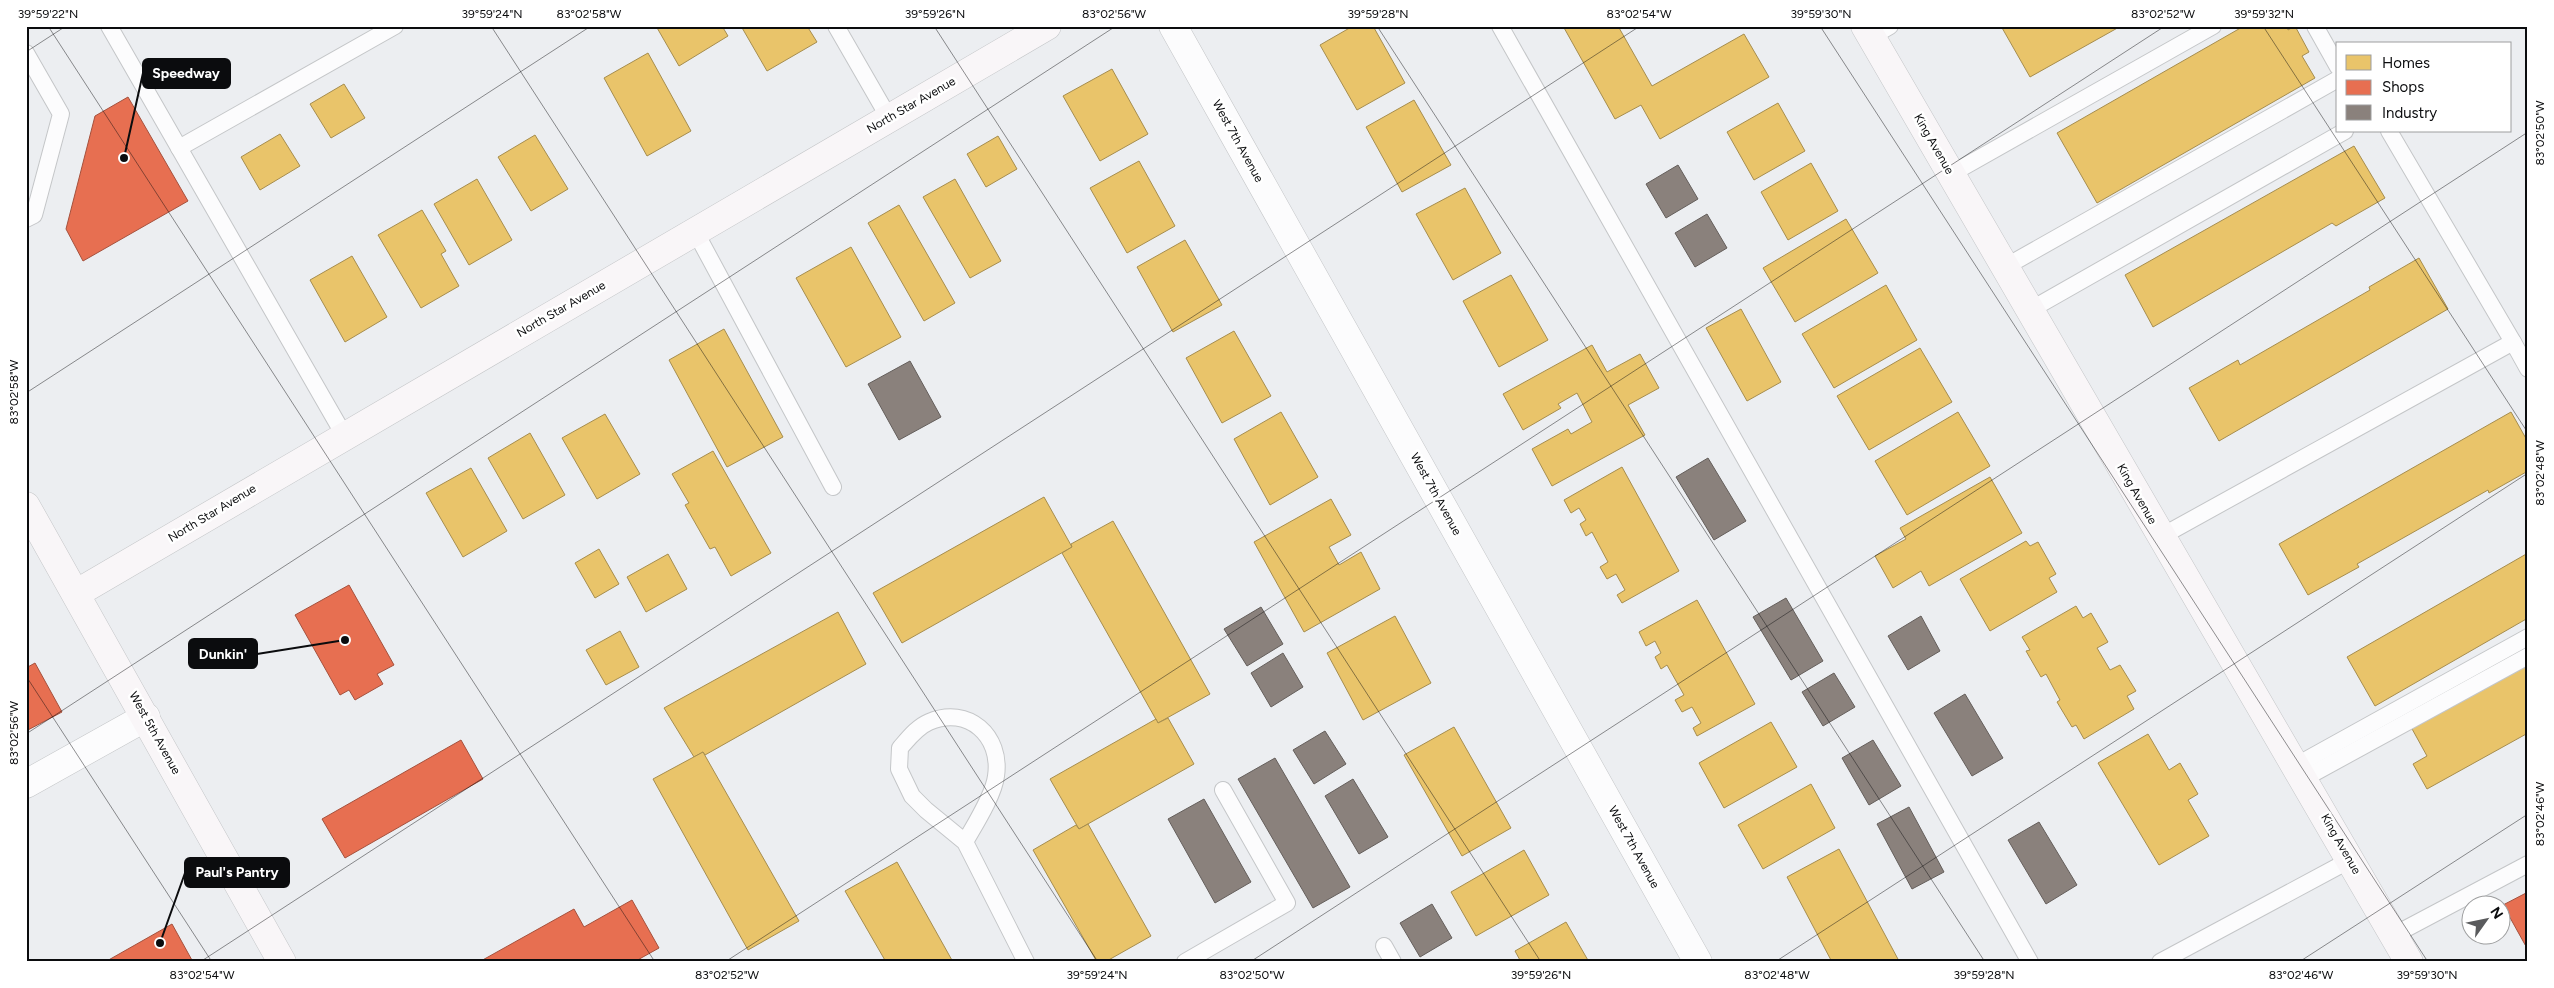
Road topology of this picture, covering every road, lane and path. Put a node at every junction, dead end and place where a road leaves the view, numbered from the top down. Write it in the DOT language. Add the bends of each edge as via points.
graph roads {
  1 [pos="109,26"];
  2 [pos="395,26"];
  3 [pos="836,26"];
  4 [pos="1047,26"];
  5 [pos="1173,26"];
  6 [pos="1500,26"];
  7 [pos="2213,26"];
  8 [pos="2315,26"];
  9 [pos="1876,30"];
  10 [pos="26,53"];
  11 [pos="2336,63"];
  12 [pos="2336,80"];
  13 [pos="889,118"];
  14 [pos="2343,132"];
  15 [pos="2390,132"];
  16 [pos="179,148"];
  17 [pos="1951,174"];
  18 [pos="26,219"];
  19 [pos="695,231"];
  20 [pos="2005,267"];
  21 [pos="2030,310"];
  22 [pos="2513,342"];
  23 [pos="2528,369"];
  24 [pos="344,435"];
  25 [pos="833,488"];
  26 [pos="26,506"];
  27 [pos="2162,536"];
  28 [pos="77,593"];
  29 [pos="2528,637"];
  30 [pos="2528,656"];
  31 [pos="146,716"];
  32 [pos="2299,772"];
  33 [pos="26,784"];
  34 [pos="1223,790"];
  35 [pos="965,842"];
  36 [pos="2350,860"];
  37 [pos="2528,864"];
  38 [pos="2394,935"];
  39 [pos="1384,946"];
  40 [pos="282,962"];
  41 [pos="1026,962"];
  42 [pos="1185,962"];
  43 [pos="1393,962"];
  44 [pos="1698,962"];
  45 [pos="2030,962"];
  46 [pos="2160,962"];
  47 [pos="2409,962"];
  1 -- 16 [label="lane"];
  2 -- 16 [label="lane"];
  3 -- 13 [label="lane"];
  4 -- 13 [label="street, North Star Avenue"];
  5 -- 44 [label="street, West 7th Avenue"];
  6 -- 45 [label="lane"];
  7 -- 17 [label="lane"];
  8 -- 11 [label="lane"];
  9 -- 17 [label="street, King Avenue"];
  10 -- 18 [label="lane" via="61,114 34,215"];
  12 -- 20 [label="lane"];
  13 -- 19 [label="street, North Star Avenue"];
  14 -- 21 [label="lane"];
  15 -- 22 [label="lane"];
  16 -- 24 [label="lane"];
  17 -- 20 [label="street, King Avenue"];
  19 -- 24 [label="street, North Star Avenue"];
  19 -- 25 [label="lane"];
  20 -- 21 [label="street, King Avenue"];
  21 -- 27 [label="street, King Avenue"];
  22 -- 23 [label="lane"];
  22 -- 27 [label="lane"];
  24 -- 28 [label="street, North Star Avenue"];
  26 -- 28 [label="street, West 5th Avenue"];
  27 -- 32 [label="street, King Avenue"];
  28 -- 31 [label="street, West 5th Avenue"];
  29 -- 32 [label="lane"];
  30 -- 32 [label="lane"];
  31 -- 33 [label="street"];
  31 -- 40 [label="street, West 5th Avenue"];
  32 -- 36 [label="street, King Avenue"];
  34 -- 42 [label="lane" via="1287,903"];
  35 -- 35 [label="lane" via="980,817 996,777 994,748 985,732 962,717 941,717 926,723 900,748 899,769 912,796"];
  35 -- 41 [label="lane"];
  36 -- 38 [label="street, King Avenue"];
  36 -- 46 [label="lane"];
  37 -- 38 [label="lane"];
  38 -- 47 [label="street, King Avenue"];
  39 -- 43 [label="lane"];
}
